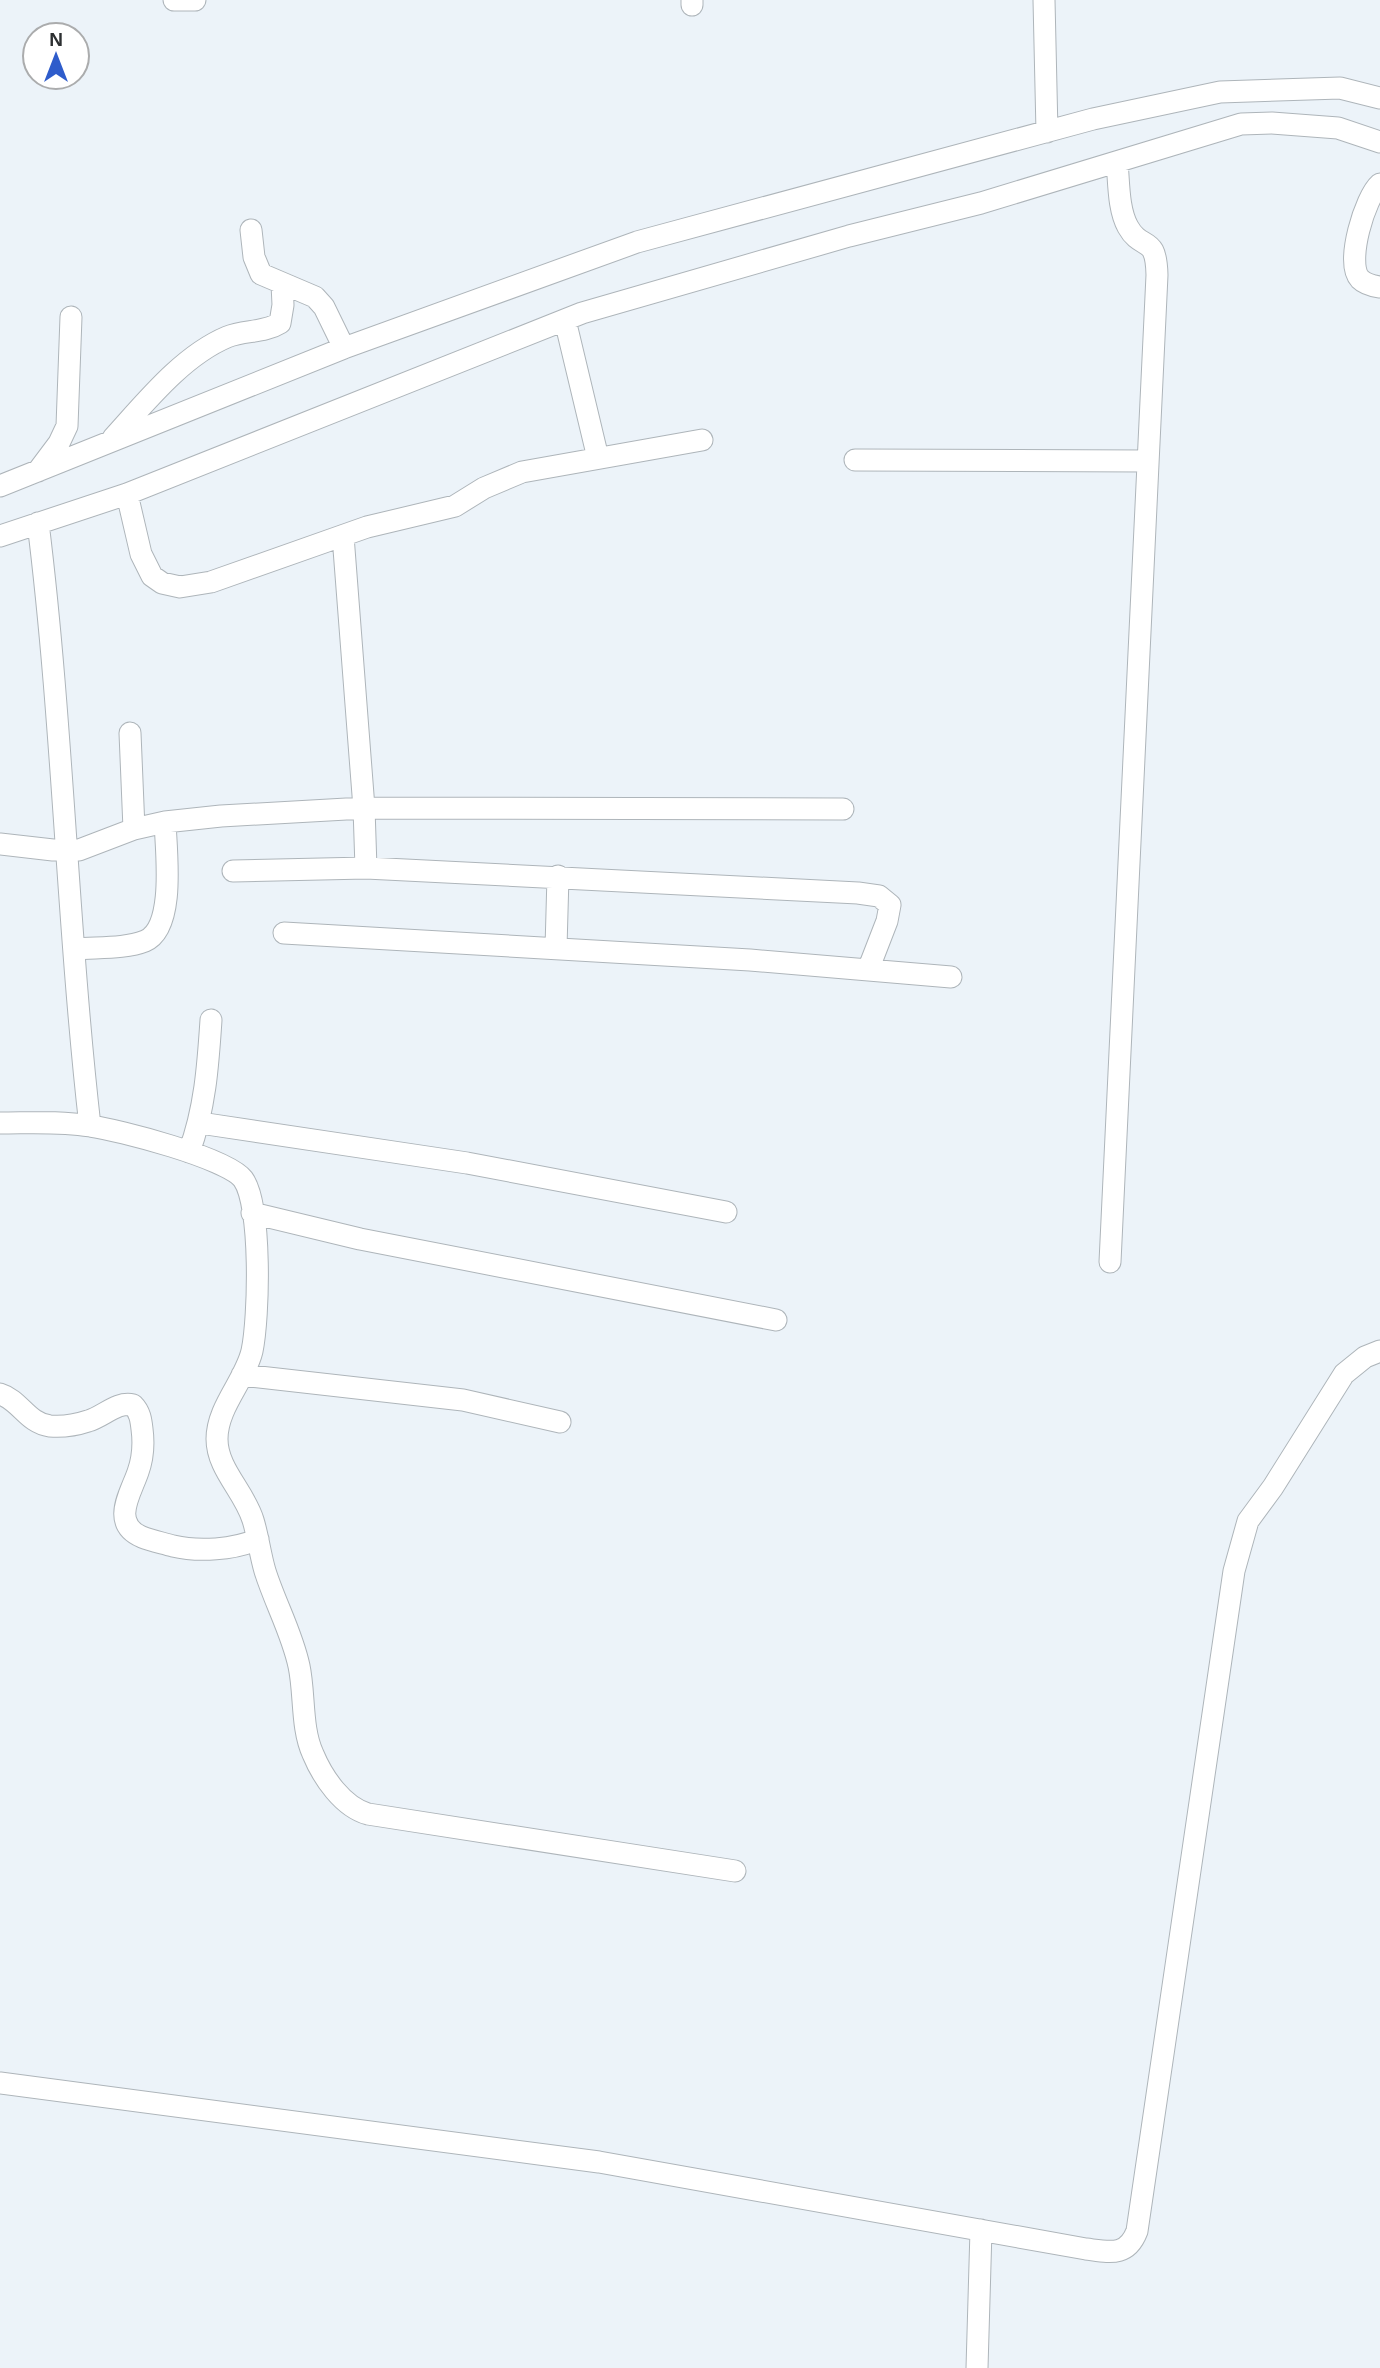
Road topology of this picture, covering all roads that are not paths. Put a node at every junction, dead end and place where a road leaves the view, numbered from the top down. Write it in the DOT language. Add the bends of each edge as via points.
graph roads {
  1 [pos="174,0"];
  2 [pos="194,0"];
  3 [pos="1044,0"];
  4 [pos="1380,98"];
  5 [pos="1047,132"];
  6 [pos="1380,142"];
  7 [pos="1117,162"];
  8 [pos="1380,184"];
  9 [pos="251,230"];
  10 [pos="282,284"];
  11 [pos="1380,288"];
  12 [pos="71,317"];
  13 [pos="565,320"];
  14 [pos="344,348"];
  15 [pos="702,440"];
  16 [pos="109,442"];
  17 [pos="598,458"];
  18 [pos="855,460"];
  19 [pos="1148,461"];
  20 [pos="37,471"];
  21 [pos="0,486"];
  22 [pos="127,494"];
  23 [pos="38,523"];
  24 [pos="0,536"];
  25 [pos="342,536"];
  26 [pos="130,733"];
  27 [pos="364,808"];
  28 [pos="844,809"];
  29 [pos="165,822"];
  30 [pos="134,829"];
  31 [pos="0,844"];
  32 [pos="68,850"];
  33 [pos="366,868"];
  34 [pos="233,871"];
  35 [pos="558,876"];
  36 [pos="284,933"];
  37 [pos="556,948"];
  38 [pos="75,950"];
  39 [pos="868,970"];
  40 [pos="951,977"];
  41 [pos="211,1020"];
  42 [pos="0,1123"];
  43 [pos="200,1123"];
  44 [pos="90,1126"];
  45 [pos="189,1152"];
  46 [pos="726,1212"];
  47 [pos="252,1213"];
  48 [pos="1110,1262"];
  49 [pos="776,1320"];
  50 [pos="1380,1351"];
  51 [pos="242,1375"];
  52 [pos="0,1394"];
  53 [pos="561,1422"];
  54 [pos="258,1539"];
  55 [pos="735,1871"];
  56 [pos="0,2083"];
  57 [pos="981,2230"];
  58 [pos="977,2368"];
  1 -- 2 [label="street"];
  3 -- 5 [label="street"];
  4 -- 5 [label="street" via="1340,88 1220,92"];
  5 -- 14 [label="street" via="637,242"];
  6 -- 7 [label="street" via="1338,128 1241,124"];
  7 -- 13 [label="street"];
  7 -- 19 [label="street" via="1125,220 1134,235 1154,250 1157,260"];
  8 -- 11 [label="street" via="1370,195 1362,218 1355,258 1360,280"];
  9 -- 10 [label="street" via="258,271"];
  10 -- 14 [label="street" via="315,297"];
  10 -- 16 [label="street" via="280,323 228,337 189,361"];
  12 -- 20 [label="street" via="67,426"];
  13 -- 17 [label="street"];
  13 -- 22 [label="street"];
  14 -- 16 [label="street"];
  15 -- 17 [label="street"];
  16 -- 20 [label="street"];
  17 -- 25 [label="street" via="522,471 455,506"];
  18 -- 19 [label="street"];
  19 -- 48 [label="street"];
  20 -- 21 [label="street"];
  22 -- 23 [label="street"];
  22 -- 25 [label="street" via="141,554 152,576 180,587 211,582"];
  23 -- 24 [label="street"];
  23 -- 32 [label="street"];
  25 -- 27 [label="street"];
  26 -- 30 [label="street"];
  27 -- 28 [label="street"];
  27 -- 29 [label="street"];
  27 -- 33 [label="street"];
  29 -- 30 [label="street"];
  29 -- 38 [label="street" via="166,901 160,928 144,942"];
  30 -- 32 [label="street"];
  31 -- 32 [label="street"];
  32 -- 38 [label="street"];
  33 -- 34 [label="street"];
  33 -- 35 [label="street"];
  35 -- 37 [label="street"];
  35 -- 39 [label="street" via="880,896 890,905 890,912"];
  36 -- 37 [label="street"];
  37 -- 39 [label="street"];
  38 -- 44 [label="street"];
  39 -- 40 [label="street"];
  41 -- 43 [label="street"];
  42 -- 44 [label="street"];
  43 -- 45 [label="street"];
  43 -- 46 [label="street" via="467,1163"];
  44 -- 45 [label="street"];
  45 -- 47 [label="street" via="237,1172 251,1196"];
  47 -- 49 [label="street" via="360,1239"];
  47 -- 51 [label="street" via="257,1248 256,1323"];
  50 -- 57 [label="street" via="1344,1374 1248,1521 1241,1539 1132,2245 1108,2252"];
  51 -- 53 [label="street" via="463,1400"];
  51 -- 54 [label="street" via="220,1421 218,1450 253,1518"];
  52 -- 54 [label="street" via="47,1426 89,1421 119,1406 133,1405 140,1416 144,1444 126,1502 130,1528 140,1536 181,1548 236,1546"];
  54 -- 55 [label="street" via="265,1571 295,1648 312,1752 324,1774 356,1811"];
  56 -- 57 [label="street" via="600,2162"];
  57 -- 58 [label="street"];
}
